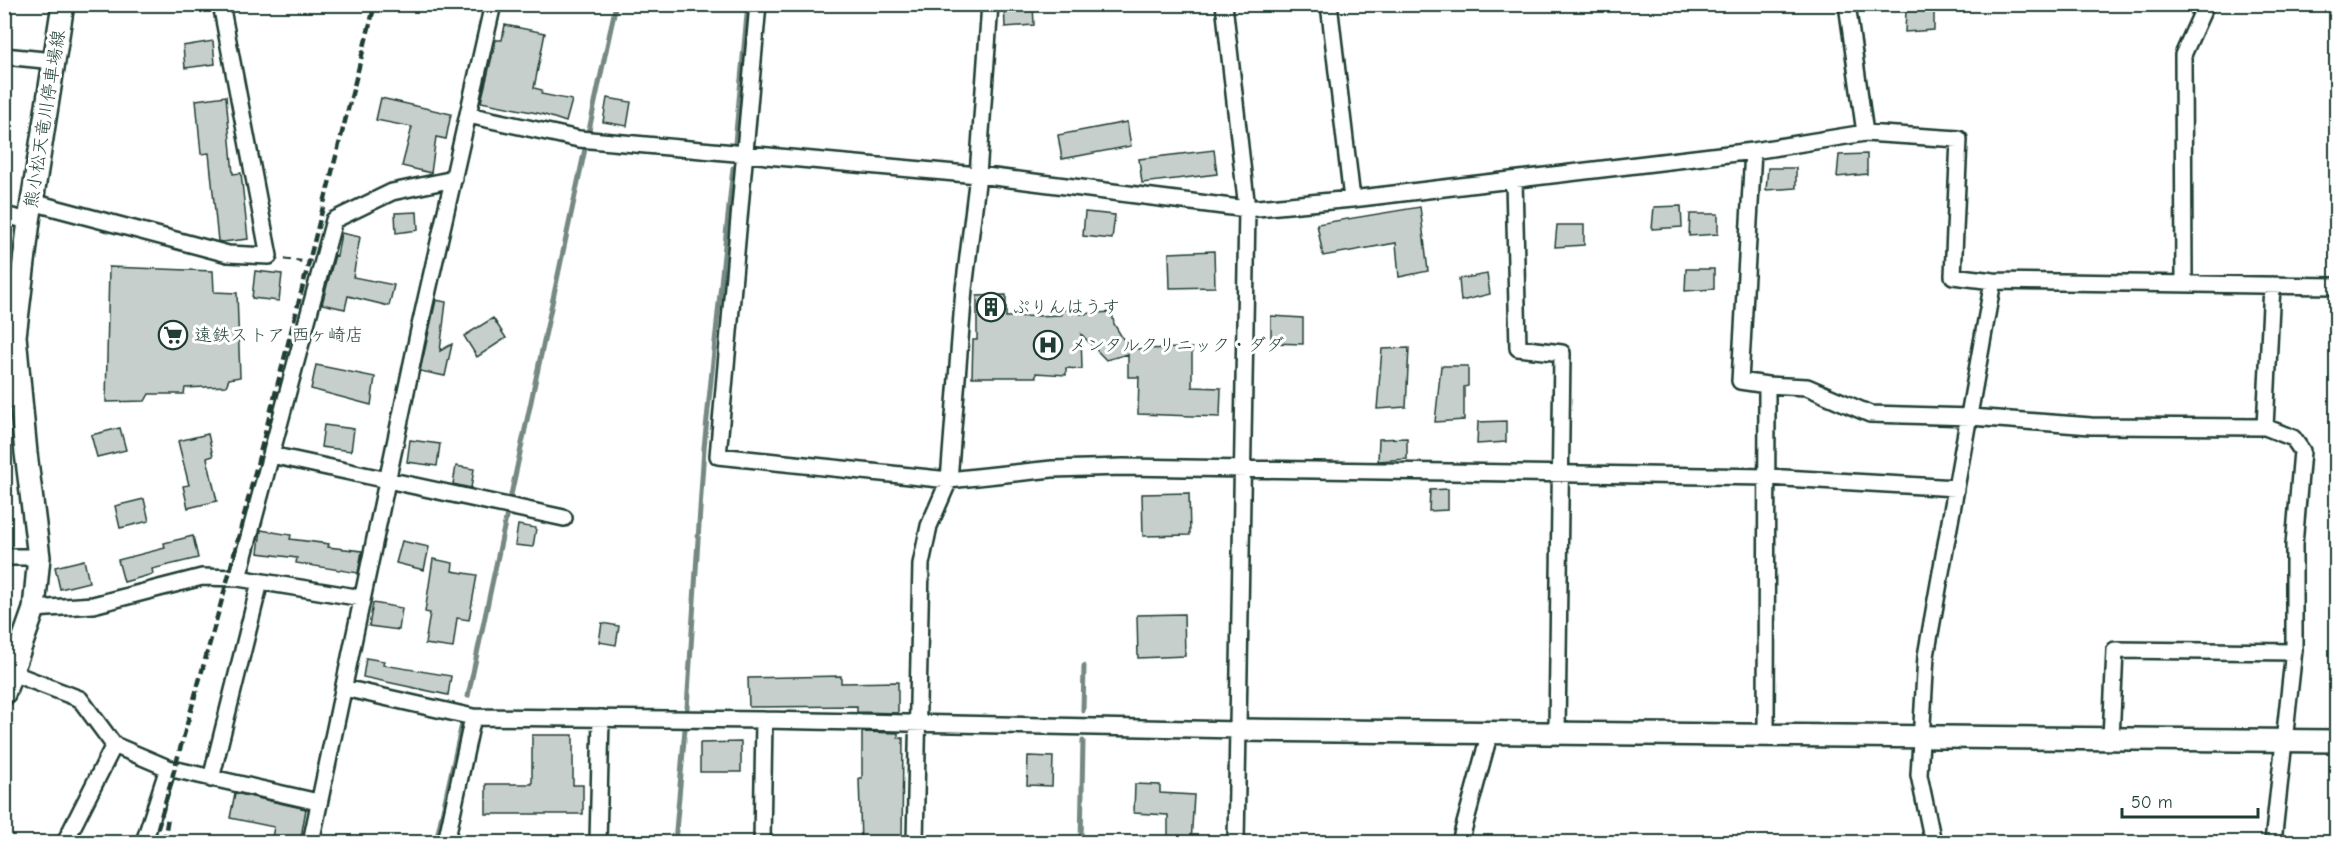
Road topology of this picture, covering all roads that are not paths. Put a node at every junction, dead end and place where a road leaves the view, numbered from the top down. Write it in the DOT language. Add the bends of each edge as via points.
graph roads {
  1 [pos="63,4"];
  2 [pos="221,4"];
  3 [pos="493,4"];
  4 [pos="758,4"];
  5 [pos="990,4"];
  6 [pos="1224,4"];
  7 [pos="1329,4"];
  8 [pos="1848,4"];
  9 [pos="2206,4"];
  10 [pos="4,56"];
  11 [pos="54,61"];
  12 [pos="468,114"];
  13 [pos="1865,133"];
  14 [pos="1753,151"];
  15 [pos="743,153"];
  16 [pos="978,175"];
  17 [pos="454,179"];
  18 [pos="1514,180"];
  19 [pos="1352,199"];
  20 [pos="1247,209"];
  21 [pos="30,212"];
  22 [pos="4,215"];
  23 [pos="1993,281"];
  24 [pos="2184,282"];
  25 [pos="2272,285"];
  26 [pos="2337,286"];
  27 [pos="10,336"];
  28 [pos="1767,386"];
  29 [pos="1971,417"];
  30 [pos="2265,427"];
  31 [pos="271,455"];
  32 [pos="1241,470"];
  33 [pos="1559,474"];
  34 [pos="1768,477"];
  35 [pos="389,478"];
  36 [pos="949,480"];
  37 [pos="1956,488"];
  38 [pos="564,518"];
  39 [pos="4,557"];
  40 [pos="39,557"];
  41 [pos="238,578"];
  42 [pos="260,582"];
  43 [pos="363,598"];
  44 [pos="34,609"];
  45 [pos="2294,652"];
  46 [pos="12,673"];
  47 [pos="344,688"];
  48 [pos="4,694"];
  49 [pos="473,717"];
  50 [pos="601,718"];
  51 [pos="764,720"];
  52 [pos="918,724"];
  53 [pos="1239,730"];
  54 [pos="1490,732"];
  55 [pos="1557,732"];
  56 [pos="1766,734"];
  57 [pos="1919,736"];
  58 [pos="2111,739"];
  59 [pos="2283,741"];
  60 [pos="2337,741"];
  61 [pos="114,745"];
  62 [pos="168,768"];
  63 [pos="211,779"];
  64 [pos="318,802"];
  65 [pos="65,843"];
  66 [pos="144,843"];
  67 [pos="311,843"];
  68 [pos="446,843"];
  69 [pos="598,843"];
  70 [pos="762,843"];
  71 [pos="915,843"];
  72 [pos="1236,843"];
  73 [pos="1460,843"];
  74 [pos="1933,843"];
  75 [pos="2272,843"];
  1 -- 11 [label="street, 熊小松天竜川停車場線"];
  2 -- 21 [label="street" via="269,256 228,254"];
  3 -- 12 [label="street"];
  4 -- 15 [label="street"];
  5 -- 16 [label="street"];
  6 -- 20 [label="street"];
  7 -- 19 [label="street"];
  8 -- 13 [label="street"];
  9 -- 24 [label="street" via="2183,55"];
  10 -- 11 [label="street"];
  11 -- 21 [label="street, 熊小松天竜川停車場線"];
  12 -- 15 [label="street" via="585,140"];
  12 -- 17 [label="street"];
  13 -- 14 [label="street"];
  13 -- 23 [label="street" via="1959,139 1953,276"];
  14 -- 18 [label="street"];
  14 -- 28 [label="street" via="1740,381"];
  15 -- 16 [label="street"];
  15 -- 36 [label="street" via="718,456"];
  16 -- 20 [label="street"];
  16 -- 36 [label="street" via="964,289"];
  17 -- 31 [label="street" via="392,192 334,220"];
  17 -- 35 [label="street"];
  18 -- 19 [label="street"];
  18 -- 33 [label="street" via="1518,348 1562,353"];
  19 -- 20 [label="street"];
  20 -- 32 [label="street"];
  21 -- 22 [label="street"];
  21 -- 27 [label="street, 熊小松天竜川停車場線"];
  23 -- 24 [label="street"];
  23 -- 29 [label="street"];
  24 -- 25 [label="street"];
  25 -- 26 [label="street"];
  25 -- 30 [label="street"];
  27 -- 40 [label="street, 熊小松天竜川停車場線"];
  28 -- 29 [label="street" via="1808,387 1870,414"];
  28 -- 34 [label="street"];
  29 -- 30 [label="street" via="2091,426"];
  29 -- 37 [label="street"];
  30 -- 45 [label="street" via="2293,438 2302,451 2294,545"];
  31 -- 35 [label="street"];
  31 -- 41 [label="street"];
  32 -- 33 [label="street"];
  32 -- 36 [label="street" via="1053,469"];
  32 -- 53 [label="street"];
  33 -- 34 [label="street"];
  33 -- 55 [label="street"];
  34 -- 37 [label="street"];
  34 -- 56 [label="street"];
  35 -- 38 [label="street"];
  35 -- 43 [label="street"];
  36 -- 52 [label="street" via="930,526 921,564"];
  37 -- 57 [label="street" via="1926,657"];
  39 -- 40 [label="street"];
  40 -- 44 [label="street, 熊小松天竜川停車場線"];
  41 -- 42 [label="street"];
  41 -- 44 [label="street" via="202,577 93,605"];
  42 -- 43 [label="street"];
  42 -- 63 [label="street"];
  43 -- 47 [label="street"];
  44 -- 46 [label="street, 熊小松天竜川停車場線"];
  45 -- 58 [label="street" via="2115,650"];
  45 -- 59 [label="street"];
  46 -- 48 [label="street, 熊小松天竜川停車場線"];
  46 -- 61 [label="street" via="80,699"];
  47 -- 49 [label="street"];
  47 -- 64 [label="street"];
  49 -- 50 [label="street"];
  49 -- 68 [label="street"];
  50 -- 51 [label="street"];
  50 -- 69 [label="street"];
  51 -- 52 [label="street"];
  51 -- 70 [label="street"];
  52 -- 53 [label="street"];
  52 -- 71 [label="street"];
  53 -- 54 [label="street"];
  53 -- 72 [label="street"];
  54 -- 55 [label="street"];
  54 -- 73 [label="street"];
  55 -- 56 [label="street"];
  56 -- 57 [label="street"];
  57 -- 58 [label="street"];
  57 -- 74 [label="street" via="1919,775"];
  58 -- 59 [label="street"];
  59 -- 60 [label="street"];
  59 -- 75 [label="street"];
  61 -- 62 [label="street"];
  61 -- 65 [label="street"];
  62 -- 63 [label="street"];
  62 -- 66 [label="street"];
  63 -- 64 [label="street"];
  64 -- 67 [label="street"];
}
